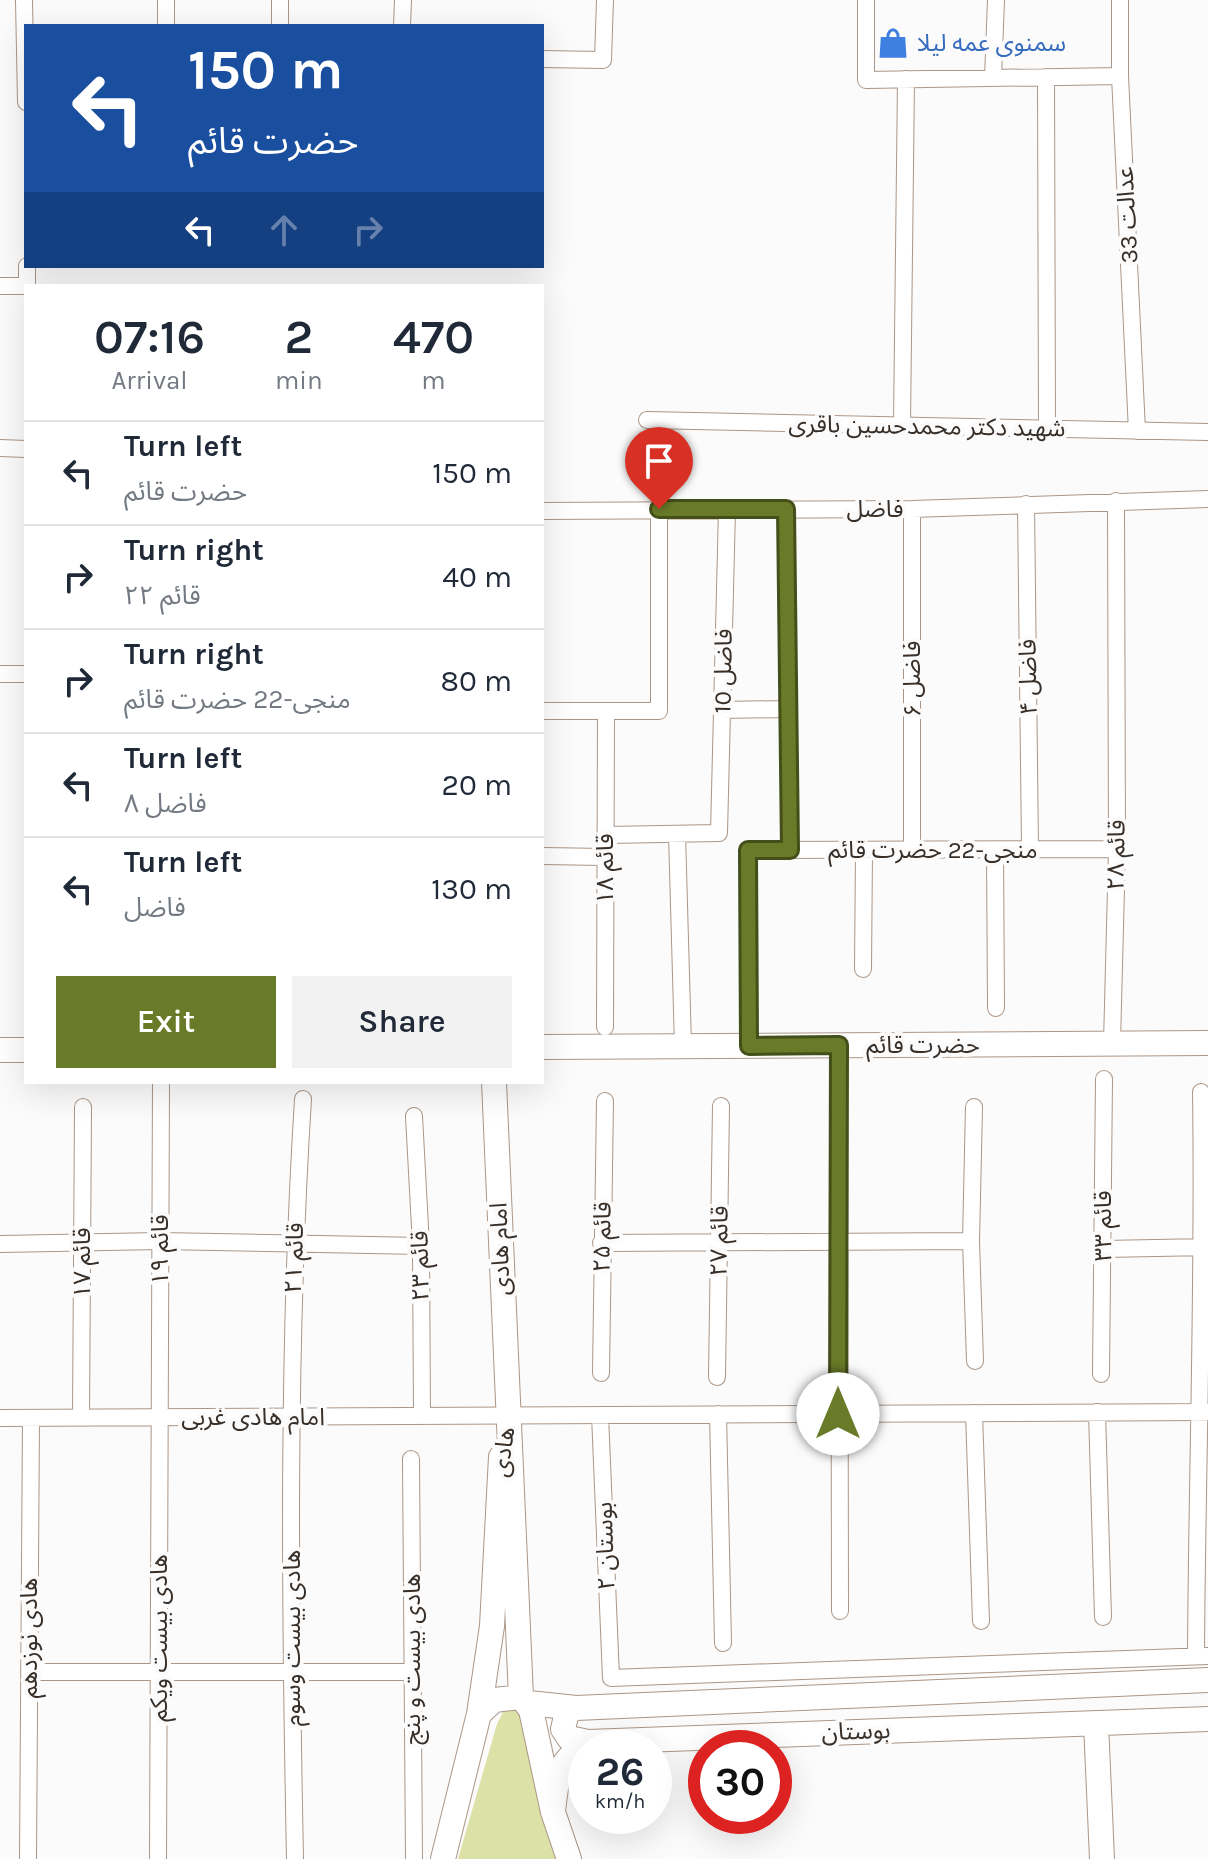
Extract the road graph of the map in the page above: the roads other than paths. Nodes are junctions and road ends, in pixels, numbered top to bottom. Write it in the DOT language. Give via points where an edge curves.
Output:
graph roads {
  1 [pos="24,0"];
  2 [pos="166,0"];
  3 [pos="280,0"];
  4 [pos="403,0"];
  5 [pos="605,0"];
  6 [pos="866,0"];
  7 [pos="996,0"];
  8 [pos="1120,0"];
  9 [pos="24,24"];
  10 [pos="166,24"];
  11 [pos="280,24"];
  12 [pos="402,24"];
  13 [pos="544,59"];
  14 [pos="1120,76"];
  15 [pos="1046,77"];
  16 [pos="993,78"];
  17 [pos="906,79"];
  18 [pos="0,286"];
  19 [pos="24,286"];
  20 [pos="647,420"];
  21 [pos="902,425"];
  22 [pos="1047,429"];
  23 [pos="1137,431"];
  24 [pos="1208,432"];
  25 [pos="0,448"];
  26 [pos="24,449"];
  27 [pos="1208,499"];
  28 [pos="1116,501"];
  29 [pos="1026,504"];
  30 [pos="659,509"];
  31 [pos="727,509"];
  32 [pos="786,509"];
  33 [pos="912,509"];
  34 [pos="544,511"];
  35 [pos="0,674"];
  36 [pos="24,674"];
  37 [pos="788,709"];
  38 [pos="722,710"];
  39 [pos="544,711"];
  40 [pos="606,711"];
  41 [pos="677,834"];
  42 [pos="605,835"];
  43 [pos="1030,849"];
  44 [pos="1117,849"];
  45 [pos="790,850"];
  46 [pos="864,850"];
  47 [pos="912,850"];
  48 [pos="995,850"];
  49 [pos="544,856"];
  50 [pos="605,857"];
  51 [pos="863,969"];
  52 [pos="996,1008"];
  53 [pos="605,1027"];
  54 [pos="1112,1043"];
  55 [pos="1208,1043"];
  56 [pos="839,1045"];
  57 [pos="683,1046"];
  58 [pos="749,1046"];
  59 [pos="544,1047"];
  60 [pos="0,1050"];
  61 [pos="24,1050"];
  62 [pos="1104,1079"];
  63 [pos="161,1084"];
  64 [pos="494,1084"];
  65 [pos="1201,1092"];
  66 [pos="303,1099"];
  67 [pos="605,1101"];
  68 [pos="721,1106"];
  69 [pos="83,1107"];
  70 [pos="974,1107"];
  71 [pos="414,1116"];
  72 [pos="82,1241"];
  73 [pos="160,1241"];
  74 [pos="971,1241"];
  75 [pos="839,1242"];
  76 [pos="294,1243"];
  77 [pos="601,1243"];
  78 [pos="719,1243"];
  79 [pos="0,1244"];
  80 [pos="421,1246"];
  81 [pos="1206,1247"];
  82 [pos="1103,1249"];
  83 [pos="975,1361"];
  84 [pos="601,1373"];
  85 [pos="1101,1374"];
  86 [pos="717,1377"];
  87 [pos="1097,1412"];
  88 [pos="1203,1412"];
  89 [pos="974,1413"];
  90 [pos="718,1414"];
  91 [pos="838,1414"];
  92 [pos="507,1415"];
  93 [pos="600,1415"];
  94 [pos="292,1416"];
  95 [pos="422,1416"];
  96 [pos="159,1417"];
  97 [pos="0,1418"];
  98 [pos="31,1418"];
  99 [pos="81,1418"];
  100 [pos="411,1459"];
  101 [pos="840,1611"];
  102 [pos="1103,1617"];
  103 [pos="981,1621"];
  104 [pos="723,1643"];
  105 [pos="1202,1656"];
  106 [pos="29,1672"];
  107 [pos="158,1672"];
  108 [pos="291,1672"];
  109 [pos="411,1672"];
  110 [pos="1208,1680"];
  111 [pos="525,1700"];
  112 [pos="576,1708"];
  113 [pos="479,1714"];
  114 [pos="1208,1719"];
  115 [pos="1096,1723"];
  116 [pos="568,1736"];
  117 [pos="672,1739"];
  118 [pos="568,1756"];
  119 [pos="553,1812"];
  120 [pos="28,1859"];
  121 [pos="158,1859"];
  122 [pos="295,1859"];
  123 [pos="414,1859"];
  124 [pos="443,1859"];
  125 [pos="569,1859"];
  126 [pos="1102,1859"];
  1 -- 9 [label="street"];
  2 -- 10 [label="street"];
  3 -- 11 [label="street"];
  4 -- 12 [label="street"];
  5 -- 13 [label="street" via="603,60"];
  6 -- 17 [label="street" via="866,80"];
  7 -- 16 [label="street"];
  8 -- 14 [label="street, عدالت 33"];
  14 -- 15 [label="street"];
  14 -- 23 [label="street, عدالت 33"];
  15 -- 16 [label="street"];
  15 -- 22 [label="street"];
  16 -- 17 [label="street"];
  17 -- 21 [label="street"];
  18 -- 19 [label="street"];
  20 -- 21 [label="street, شهید دکتر محمدحسین باقری"];
  21 -- 22 [label="street, شهید دکتر محمدحسین باقری"];
  22 -- 23 [label="street, شهید دکتر محمدحسین باقری"];
  23 -- 24 [label="street, شهید دکتر محمدحسین باقری"];
  25 -- 26 [label="street"];
  27 -- 28 [label="street, فاضل"];
  28 -- 29 [label="street, فاضل"];
  28 -- 44 [label="street, قائم ۲۸"];
  29 -- 33 [label="street, فاضل"];
  29 -- 43 [label="street, فاضل ۴"];
  30 -- 31 [label="street, فاضل"];
  30 -- 34 [label="street, فاضل"];
  30 -- 40 [label="street" via="659,711"];
  31 -- 32 [label="street, فاضل"];
  31 -- 38 [label="street, فاضل 10"];
  32 -- 33 [label="street, فاضل"];
  32 -- 37 [label="street"];
  33 -- 47 [label="street, فاضل ۶"];
  35 -- 36 [label="street"];
  37 -- 38 [label="street"];
  37 -- 45 [label="street"];
  38 -- 41 [label="street, فاضل 10" via="719,833"];
  39 -- 40 [label="street"];
  40 -- 42 [label="street, قائم ۱۸"];
  41 -- 42 [label="street"];
  41 -- 57 [label="street"];
  42 -- 50 [label="street, قائم ۱۸"];
  43 -- 44 [label="street, منجی-22 حضرت قائم"];
  43 -- 48 [label="street, منجی-22 حضرت قائم"];
  44 -- 54 [label="street, قائم ۲۸"];
  45 -- 46 [label="street, منجی-22 حضرت قائم"];
  45 -- 58 [label="street, منجی-22 حضرت قائم" via="748,850"];
  46 -- 47 [label="street, منجی-22 حضرت قائم"];
  46 -- 51 [label="street"];
  47 -- 48 [label="street, منجی-22 حضرت قائم"];
  48 -- 52 [label="street"];
  49 -- 50 [label="street"];
  50 -- 53 [label="street, قائم ۱۸"];
  54 -- 55 [label="street, حضرت قائم"];
  54 -- 56 [label="street, حضرت قائم"];
  56 -- 58 [label="street, حضرت قائم"];
  56 -- 75 [label="street"];
  57 -- 58 [label="street, حضرت قائم"];
  57 -- 59 [label="street, حضرت قائم"];
  60 -- 61 [label="street"];
  62 -- 82 [label="street, قائم ۳۳"];
  63 -- 73 [label="street, قائم ۱۹"];
  64 -- 92 [label="street, امام هادی"];
  65 -- 81 [label="street"];
  66 -- 76 [label="street, قائم ۲۱"];
  67 -- 77 [label="street, قائم ۲۵"];
  68 -- 78 [label="street, قائم ۲۷"];
  69 -- 72 [label="street, قائم ۱۷"];
  70 -- 74 [label="street"];
  71 -- 80 [label="street, قائم ۲۳"];
  72 -- 73 [label="street"];
  72 -- 79 [label="street"];
  72 -- 99 [label="street, قائم ۱۷"];
  73 -- 76 [label="street"];
  73 -- 96 [label="street, قائم ۱۹"];
  74 -- 75 [label="street"];
  74 -- 83 [label="street"];
  75 -- 78 [label="street"];
  75 -- 91 [label="street"];
  76 -- 80 [label="street"];
  76 -- 94 [label="street, قائم ۲۱"];
  77 -- 78 [label="street"];
  77 -- 84 [label="street, قائم ۲۵"];
  78 -- 86 [label="street, قائم ۲۷"];
  80 -- 95 [label="street, قائم ۲۳"];
  81 -- 82 [label="street"];
  81 -- 88 [label="street"];
  82 -- 85 [label="street, قائم ۳۳"];
  87 -- 88 [label="street"];
  87 -- 89 [label="street"];
  87 -- 102 [label="street"];
  88 -- 105 [label="street"];
  89 -- 91 [label="street"];
  89 -- 103 [label="street"];
  90 -- 91 [label="street"];
  90 -- 93 [label="street"];
  90 -- 104 [label="street"];
  91 -- 101 [label="street"];
  92 -- 93 [label="street"];
  92 -- 95 [label="street, امام هادی غربی"];
  92 -- 111 [label="street, هادی"];
  92 -- 113 [label="street, هادی" via="492,1626"];
  93 -- 105 [label="street, بوستان ۲" via="611,1678"];
  94 -- 95 [label="street, امام هادی غربی"];
  94 -- 96 [label="street, امام هادی غربی"];
  94 -- 108 [label="street, هادی بیست وسوم"];
  96 -- 99 [label="street, امام هادی غربی"];
  96 -- 107 [label="street, هادی بیست ویکم"];
  97 -- 98 [label="street, امام هادی غربی"];
  98 -- 99 [label="street, امام هادی غربی"];
  98 -- 106 [label="street, هادی نوزدهم"];
  100 -- 109 [label="street, هادی بیست و پنج"];
  106 -- 107 [label="street"];
  106 -- 120 [label="street, هادی نوزدهم"];
  107 -- 108 [label="street"];
  107 -- 121 [label="street, هادی بیست ویکم"];
  108 -- 109 [label="street"];
  108 -- 122 [label="street, هادی بیست وسوم"];
  109 -- 123 [label="street, هادی بیست و پنج"];
  110 -- 112 [label="street, بوستان"];
  111 -- 112 [label="street, بوستان"];
  111 -- 113 [label="street" via="494,1700"];
  111 -- 119 [label="street, هادی"];
  112 -- 116 [label="street" via="567,1712 563,1729"];
  113 -- 124 [label="street, هادی"];
  114 -- 115 [label="street, بوستان"];
  115 -- 117 [label="street, بوستان"];
  115 -- 126 [label="street"];
  118 -- 119 [label="street" via="557,1778"];
  119 -- 125 [label="street, هادی"];
}
